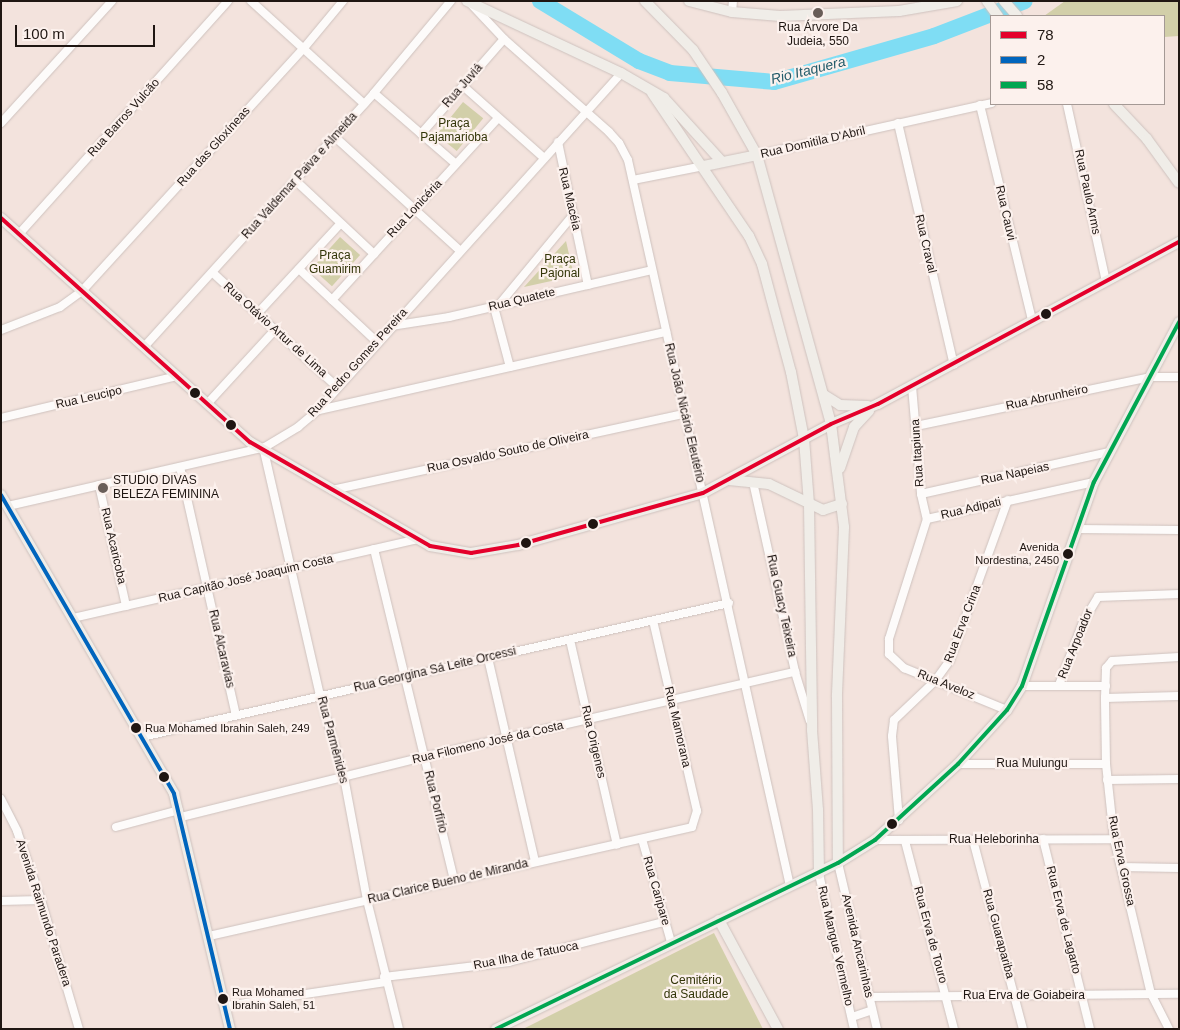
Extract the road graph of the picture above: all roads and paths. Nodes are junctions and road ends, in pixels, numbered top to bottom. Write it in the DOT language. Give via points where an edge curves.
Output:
graph roads {
  1 [pos="112,1"];
  2 [pos="228,1"];
  3 [pos="251,1"];
  4 [pos="343,1"];
  5 [pos="451,1"];
  6 [pos="646,1"];
  7 [pos="689,1"];
  8 [pos="1004,1"];
  9 [pos="468,2"];
  10 [pos="951,2"];
  11 [pos="988,2"];
  12 [pos="733,6"];
  13 [pos="997,15"];
  14 [pos="1015,15"];
  15 [pos="504,39"];
  16 [pos="304,48"];
  17 [pos="621,73"];
  18 [pos="463,86"];
  19 [pos="374,93"];
  20 [pos="652,93"];
  21 [pos="990,102"];
  22 [pos="364,104"];
  23 [pos="980,105"];
  24 [pos="1067,105"];
  25 [pos="1115,105"];
  26 [pos="586,111"];
  27 [pos="498,118"];
  28 [pos="1,123"];
  29 [pos="898,123"];
  30 [pos="421,134"];
  31 [pos="335,137"];
  32 [pos="558,142"];
  33 [pos="757,155"];
  34 [pos="544,158"];
  35 [pos="722,162"];
  36 [pos="456,164"];
  37 [pos="704,166"];
  38 [pos="634,180"];
  39 [pos="296,181"];
  40 [pos="1179,183"];
  41 [pos="415,210"];
  42 [pos="573,215"];
  43 [pos="1,218"];
  44 [pos="340,224"];
  45 [pos="19,234"];
  46 [pos="1179,242"];
  47 [pos="459,250"];
  48 [pos="374,254"];
  49 [pos="299,269"];
  50 [pos="652,270"];
  51 [pos="213,273"];
  52 [pos="1106,281"];
  53 [pos="588,285"];
  54 [pos="82,291"];
  55 [pos="332,300"];
  56 [pos="496,306"];
  57 [pos="257,314"];
  58 [pos="1032,320"];
  59 [pos="1179,322"];
  60 [pos="391,326"];
  61 [pos="1,330"];
  62 [pos="275,330"];
  63 [pos="666,332"];
  64 [pos="377,342"];
  65 [pos="144,347"];
  66 [pos="954,364"];
  67 [pos="510,367"];
  68 [pos="177,376"];
  69 [pos="1150,377"];
  70 [pos="1179,377"];
  71 [pos="912,386"];
  72 [pos="337,387"];
  73 [pos="824,395"];
  74 [pos="208,404"];
  75 [pos="878,404"];
  76 [pos="318,410"];
  77 [pos="685,414"];
  78 [pos="1,418"];
  79 [pos="831,424"];
  80 [pos="916,426"];
  81 [pos="804,438"];
  82 [pos="262,450"];
  83 [pos="1109,452"];
  84 [pos="180,467"];
  85 [pos="839,472"];
  86 [pos="728,480"];
  87 [pos="754,482"];
  88 [pos="1094,482"];
  89 [pos="99,486"];
  90 [pos="332,490"];
  91 [pos="703,492"];
  92 [pos="921,494"];
  93 [pos="1,495"];
  94 [pos="1008,500"];
  95 [pos="809,504"];
  96 [pos="842,504"];
  97 [pos="8,506"];
  98 [pos="928,519"];
  99 [pos="1078,529"];
  100 [pos="1179,530"];
  101 [pos="418,539"];
  102 [pos="374,549"];
  103 [pos="291,569"];
  104 [pos="207,588"];
  105 [pos="1179,594"];
  106 [pos="729,603"];
  107 [pos="126,606"];
  108 [pos="73,618"];
  109 [pos="653,622"];
  110 [pos="570,640"];
  111 [pos="889,654"];
  112 [pos="488,658"];
  113 [pos="1179,658"];
  114 [pos="795,672"];
  115 [pos="405,677"];
  116 [pos="935,681"];
  117 [pos="747,685"];
  118 [pos="1059,685"];
  119 [pos="1022,686"];
  120 [pos="1106,686"];
  121 [pos="320,696"];
  122 [pos="1179,696"];
  123 [pos="1105,698"];
  124 [pos="672,702"];
  125 [pos="1007,710"];
  126 [pos="236,714"];
  127 [pos="588,720"];
  128 [pos="812,730"];
  129 [pos="142,737"];
  130 [pos="506,739"];
  131 [pos="424,757"];
  132 [pos="958,764"];
  133 [pos="1106,764"];
  134 [pos="344,777"];
  135 [pos="1179,778"];
  136 [pos="1107,780"];
  137 [pos="1,799"];
  138 [pos="180,814"];
  139 [pos="899,820"];
  140 [pos="116,827"];
  141 [pos="688,828"];
  142 [pos="642,839"];
  143 [pos="1114,839"];
  144 [pos="875,840"];
  145 [pos="973,840"];
  146 [pos="1043,840"];
  147 [pos="905,841"];
  148 [pos="617,845"];
  149 [pos="535,862"];
  150 [pos="838,863"];
  151 [pos="1121,867"];
  152 [pos="1179,868"];
  153 [pos="819,874"];
  154 [pos="454,880"];
  155 [pos="790,886"];
  156 [pos="41,900"];
  157 [pos="367,900"];
  158 [pos="1,901"];
  159 [pos="719,920"];
  160 [pos="664,922"];
  161 [pos="209,936"];
  162 [pos="671,942"];
  163 [pos="385,980"];
  164 [pos="1151,994"];
  165 [pos="1179,994"];
  166 [pos="946,996"];
  167 [pos="1082,996"];
  168 [pos="869,997"];
  169 [pos="1015,997"];
  170 [pos="225,1006"];
  171 [pos="872,1010"];
  172 [pos="852,1017"];
  173 [pos="79,1029"];
  174 [pos="230,1029"];
  175 [pos="399,1029"];
  176 [pos="496,1029"];
  177 [pos="778,1029"];
  178 [pos="854,1029"];
  179 [pos="877,1029"];
  180 [pos="954,1029"];
  181 [pos="1023,1029"];
  182 [pos="1090,1029"];
  183 [pos="1170,1029"];
  1 -- 28 [label="street"];
  2 -- 45 [label="street, Rua Barros Vulcão"];
  3 -- 16 [label="street"];
  4 -- 16 [label="street, Rua das Gloxíneas"];
  5 -- 19 [label="street, Rua Valdemar Paiva e Almeida"];
  6 -- 33 [label="street" via="693,50"];
  7 -- 12 [label="street"];
  8 -- 14 [label="street"];
  9 -- 15 [label="street, Rua João Nicário Eleutério"];
  9 -- 17 [label="street"];
  10 -- 12 [label="street" via="848,15 780,16"];
  11 -- 13 [label="street"];
  15 -- 18 [label="street, Rua Juviá"];
  15 -- 26 [label="street, Rua João Nicário Eleutério"];
  16 -- 22 [label="street"];
  16 -- 54 [label="street, Rua das Gloxíneas"];
  17 -- 20 [label="street"];
  17 -- 26 [label="street, Rua Pedro Gomes Pereira"];
  18 -- 27 [label="street"];
  18 -- 30 [label="street, Rua Juviá"];
  19 -- 22 [label="street, Rua Valdemar Paiva e Almeida"];
  19 -- 30 [label="street"];
  20 -- 35 [label="street" via="675,108"];
  20 -- 37 [label="street"];
  21 -- 23 [label="street, Rua Domitila D'Abril"];
  22 -- 31 [label="street, Rua Valdemar Paiva e Almeida"];
  23 -- 29 [label="street, Rua Domitila D'Abril"];
  23 -- 58 [label="street, Rua Cauvi"];
  24 -- 52 [label="street, Rua Paulo Arms"];
  25 -- 40 [label="street"];
  26 -- 32 [label="street, Rua Pedro Gomes Pereira"];
  26 -- 38 [label="street, Rua João Nicário Eleutério" via="619,143"];
  27 -- 34 [label="street"];
  27 -- 36 [label="street, Rua Lonicéria"];
  29 -- 33 [label="street, Rua Domitila D'Abril"];
  29 -- 66 [label="street, Rua Craval"];
  30 -- 36 [label="street"];
  31 -- 39 [label="street, Rua Valdemar Paiva e Almeida"];
  31 -- 41 [label="street"];
  32 -- 34 [label="street, Rua Pedro Gomes Pereira"];
  32 -- 42 [label="street, Rua Macéia"];
  33 -- 35 [label="street, Rua Domitila D'Abril"];
  33 -- 73 [label="street"];
  34 -- 47 [label="street, Rua Pedro Gomes Pereira"];
  35 -- 37 [label="street, Rua Domitila D'Abril"];
  36 -- 41 [label="street, Rua Lonicéria"];
  37 -- 38 [label="street, Rua Domitila D'Abril"];
  37 -- 81 [label="street" via="762,264 791,372"];
  38 -- 50 [label="street, Rua João Nicário Eleutério"];
  39 -- 44 [label="street"];
  39 -- 51 [label="street, Rua Valdemar Paiva e Almeida"];
  41 -- 47 [label="street"];
  41 -- 48 [label="street, Rua Lonicéria"];
  42 -- 53 [label="street, Rua Macéia"];
  42 -- 56 [label="street"];
  43 -- 45 [label="street"];
  44 -- 48 [label="street"];
  44 -- 49 [label="street"];
  45 -- 54 [label="street"];
  46 -- 52 [label="street"];
  47 -- 60 [label="street, Rua Pedro Gomes Pereira"];
  48 -- 55 [label="street, Rua Lonicéria"];
  49 -- 55 [label="street"];
  49 -- 57 [label="street"];
  50 -- 53 [label="street, Rua Quatete"];
  50 -- 63 [label="street, Rua João Nicário Eleutério"];
  51 -- 57 [label="street, Rua Otávio Artur de Lima"];
  51 -- 65 [label="street, Rua Valdemar Paiva e Almeida"];
  52 -- 58 [label="street"];
  53 -- 56 [label="street, Rua Quatete"];
  54 -- 61 [label="street, Rua das Gloxíneas" via="60,307"];
  54 -- 65 [label="street"];
  55 -- 64 [label="street"];
  56 -- 60 [label="street, Rua Quatete"];
  56 -- 67 [label="street"];
  57 -- 62 [label="street, Rua Otávio Artur de Lima"];
  58 -- 66 [label="street"];
  59 -- 69 [label="street"];
  60 -- 64 [label="street, Rua Pedro Gomes Pereira"];
  62 -- 72 [label="street, Rua Otávio Artur de Lima"];
  62 -- 74 [label="street"];
  63 -- 67 [label="street"];
  63 -- 77 [label="street, Rua João Nicário Eleutério"];
  64 -- 72 [label="street, Rua Pedro Gomes Pereira"];
  65 -- 68 [label="street"];
  66 -- 71 [label="street"];
  67 -- 76 [label="street"];
  68 -- 74 [label="street"];
  68 -- 78 [label="street, Rua Leucipo"];
  69 -- 70 [label="street, Rua Abrunheiro"];
  69 -- 80 [label="street, Rua Abrunheiro"];
  69 -- 83 [label="street"];
  71 -- 75 [label="street"];
  71 -- 80 [label="street, Rua Itapiuna"];
  72 -- 76 [label="street, Rua Pedro Gomes Pereira"];
  73 -- 75 [label="street" via="850,407"];
  73 -- 79 [label="street"];
  74 -- 82 [label="street"];
  75 -- 79 [label="street"];
  75 -- 85 [label="street" via="854,427"];
  76 -- 82 [label="street, Rua Pedro Gomes Pereira"];
  77 -- 90 [label="street, Rua Osvaldo Souto de Oliveira"];
  77 -- 91 [label="street, Rua João Nicário Eleutério"];
  79 -- 81 [label="street"];
  79 -- 85 [label="street"];
  80 -- 92 [label="street, Rua Itapiuna"];
  81 -- 86 [label="street"];
  81 -- 95 [label="street"];
  82 -- 84 [label="street, Rua Pedro Gomes Pereira"];
  82 -- 90 [label="street"];
  82 -- 103 [label="street, Rua Parmênides"];
  83 -- 88 [label="street"];
  83 -- 92 [label="street, Rua Napeias"];
  84 -- 89 [label="street, Rua Pedro Gomes Pereira"];
  84 -- 104 [label="street, Rua Alcaravias"];
  85 -- 96 [label="street"];
  86 -- 87 [label="street"];
  86 -- 91 [label="street"];
  87 -- 95 [label="street" via="779,487"];
  87 -- 114 [label="street, Rua Guacy Teixeira"];
  88 -- 94 [label="street, Rua Adipati"];
  88 -- 99 [label="street"];
  89 -- 97 [label="street, Rua Pedro Gomes Pereira"];
  89 -- 107 [label="street, Rua Acaricoba"];
  90 -- 101 [label="street"];
  91 -- 101 [label="street" via="485,553 458,553"];
  91 -- 106 [label="street, Rua João Nicário Eleutério"];
  92 -- 98 [label="street, Rua Itapiuna"];
  93 -- 97 [label="street"];
  94 -- 98 [label="street, Rua Adipati"];
  94 -- 116 [label="street, Rua Erva Crina" via="950,660"];
  95 -- 96 [label="street" via="826,511"];
  95 -- 128 [label="street"];
  96 -- 150 [label="street" via="837,707"];
  97 -- 108 [label="street"];
  98 -- 111 [label="street, Rua Adipati" via="889,639"];
  99 -- 100 [label="street"];
  99 -- 119 [label="street"];
  101 -- 102 [label="street, Rua Capitão José Joaquim Costa"];
  102 -- 103 [label="street, Rua Capitão José Joaquim Costa"];
  102 -- 115 [label="street, Rua Porfírio"];
  103 -- 104 [label="street, Rua Capitão José Joaquim Costa"];
  103 -- 121 [label="street, Rua Parmênides"];
  104 -- 107 [label="street, Rua Capitão José Joaquim Costa"];
  104 -- 126 [label="street, Rua Alcaravias"];
  105 -- 118 [label="street, Rua Arpoador" via="1098,597 1083,622"];
  106 -- 109 [label="street, Rua Georgina Sá Leite Orcessi"];
  106 -- 117 [label="street, Rua João Nicário Eleutério"];
  107 -- 108 [label="street, Rua Capitão José Joaquim Costa"];
  108 -- 129 [label="street"];
  109 -- 110 [label="street, Rua Georgina Sá Leite Orcessi"];
  109 -- 124 [label="street, Rua Mamorana"];
  110 -- 112 [label="street, Rua Georgina Sá Leite Orcessi"];
  110 -- 127 [label="street, Rua Origenes"];
  111 -- 116 [label="street, Rua Aveloz" via="898,665"];
  112 -- 115 [label="street, Rua Georgina Sá Leite Orcessi"];
  112 -- 130 [label="street"];
  113 -- 120 [label="street, Rua Erva Grossa" via="1115,660 1106,668"];
  114 -- 117 [label="street, Rua Filomeno José da Costa"];
  114 -- 128 [label="street, Rua Guacy Teixeira"];
  115 -- 121 [label="street, Rua Georgina Sá Leite Orcessi"];
  115 -- 131 [label="street, Rua Porfírio"];
  116 -- 125 [label="street, Rua Aveloz"];
  116 -- 139 [label="street, Rua Erva Crina" via="900,714 892,726"];
  117 -- 124 [label="street, Rua Filomeno José da Costa"];
  117 -- 155 [label="street, Rua João Nicário Eleutério"];
  118 -- 119 [label="street"];
  118 -- 120 [label="street"];
  119 -- 125 [label="street"];
  120 -- 123 [label="street, Rua Erva Grossa"];
  121 -- 126 [label="street, Rua Georgina Sá Leite Orcessi"];
  121 -- 134 [label="street, Rua Parmênides"];
  122 -- 123 [label="street"];
  123 -- 133 [label="street, Rua Erva Grossa"];
  124 -- 127 [label="street, Rua Filomeno José da Costa"];
  124 -- 141 [label="street, Rua Mamorana" via="697,811 695,824"];
  125 -- 132 [label="street"];
  126 -- 129 [label="street, Rua Georgina Sá Leite Orcessi"];
  127 -- 130 [label="street, Rua Filomeno José da Costa"];
  127 -- 148 [label="street, Rua Origenes"];
  128 -- 153 [label="street"];
  129 -- 138 [label="street" via="168,781"];
  130 -- 131 [label="street, Rua Filomeno José da Costa"];
  130 -- 149 [label="street"];
  131 -- 134 [label="street, Rua Filomeno José da Costa"];
  131 -- 154 [label="street, Rua Porfírio"];
  132 -- 133 [label="street, Rua Mulungu"];
  132 -- 139 [label="street"];
  133 -- 136 [label="street, Rua Erva Grossa"];
  134 -- 138 [label="street, Rua Filomeno José da Costa"];
  134 -- 157 [label="street, Rua Parmênides"];
  135 -- 136 [label="street"];
  136 -- 143 [label="street, Rua Erva Grossa"];
  137 -- 156 [label="street, Avenida Raimundo Paradera" via="17,830"];
  138 -- 140 [label="street, Rua Filomeno José da Costa"];
  138 -- 161 [label="street"];
  139 -- 144 [label="street"];
  141 -- 142 [label="street, Rua Clarice Bueno de Miranda"];
  142 -- 148 [label="street, Rua Clarice Bueno de Miranda"];
  142 -- 160 [label="street, Rua Caripare"];
  143 -- 146 [label="street, Rua Heleborinha"];
  143 -- 151 [label="street, Rua Erva Grossa"];
  144 -- 147 [label="street, Rua Heleborinha"];
  144 -- 150 [label="street"];
  145 -- 146 [label="street, Rua Heleborinha"];
  145 -- 147 [label="street, Rua Heleborinha"];
  145 -- 169 [label="street, Rua Guarapariba"];
  146 -- 167 [label="street, Rua Erva de Lagarto"];
  147 -- 166 [label="street, Rua Erva de Touro"];
  148 -- 149 [label="street, Rua Clarice Bueno de Miranda"];
  149 -- 154 [label="street, Rua Clarice Bueno de Miranda"];
  150 -- 153 [label="street"];
  150 -- 168 [label="street, Avenida Ancarinhas"];
  151 -- 152 [label="street"];
  151 -- 164 [label="street, Rua Erva Grossa"];
  153 -- 155 [label="street"];
  153 -- 172 [label="street, Rua Mangue Vermelho"];
  154 -- 157 [label="street, Rua Clarice Bueno de Miranda"];
  155 -- 159 [label="street"];
  156 -- 158 [label="street"];
  156 -- 173 [label="street, Avenida Raimundo Paradera"];
  157 -- 161 [label="street, Rua Clarice Bueno de Miranda"];
  157 -- 163 [label="street, Rua Parmênides"];
  159 -- 162 [label="street"];
  159 -- 177 [label="street"];
  160 -- 162 [label="street, Rua Caripare"];
  160 -- 163 [label="street, Rua Ilha de Tatuoca" via="509,962"];
  161 -- 170 [label="street"];
  162 -- 176 [label="street"];
  163 -- 170 [label="street, Rua Ilha de Tatuoca"];
  163 -- 175 [label="street, Rua Parmênides"];
  164 -- 165 [label="street, Rua Erva de Goiabeira"];
  164 -- 167 [label="street, Rua Erva de Goiabeira"];
  164 -- 183 [label="street, Rua Erva Grossa"];
  166 -- 168 [label="street, Rua Erva de Goiabeira"];
  166 -- 169 [label="street, Rua Erva de Goiabeira"];
  166 -- 180 [label="street, Rua Erva de Touro"];
  167 -- 169 [label="street, Rua Erva de Goiabeira"];
  167 -- 182 [label="street, Rua Erva de Lagarto"];
  168 -- 171 [label="street, Avenida Ancarinhas"];
  169 -- 181 [label="street, Rua Guarapariba"];
  170 -- 174 [label="street"];
  171 -- 172 [label="street, Rua Mangue Vermelho"];
  171 -- 179 [label="street, Avenida Ancarinhas"];
  172 -- 178 [label="street, Rua Mangue Vermelho"];
}
